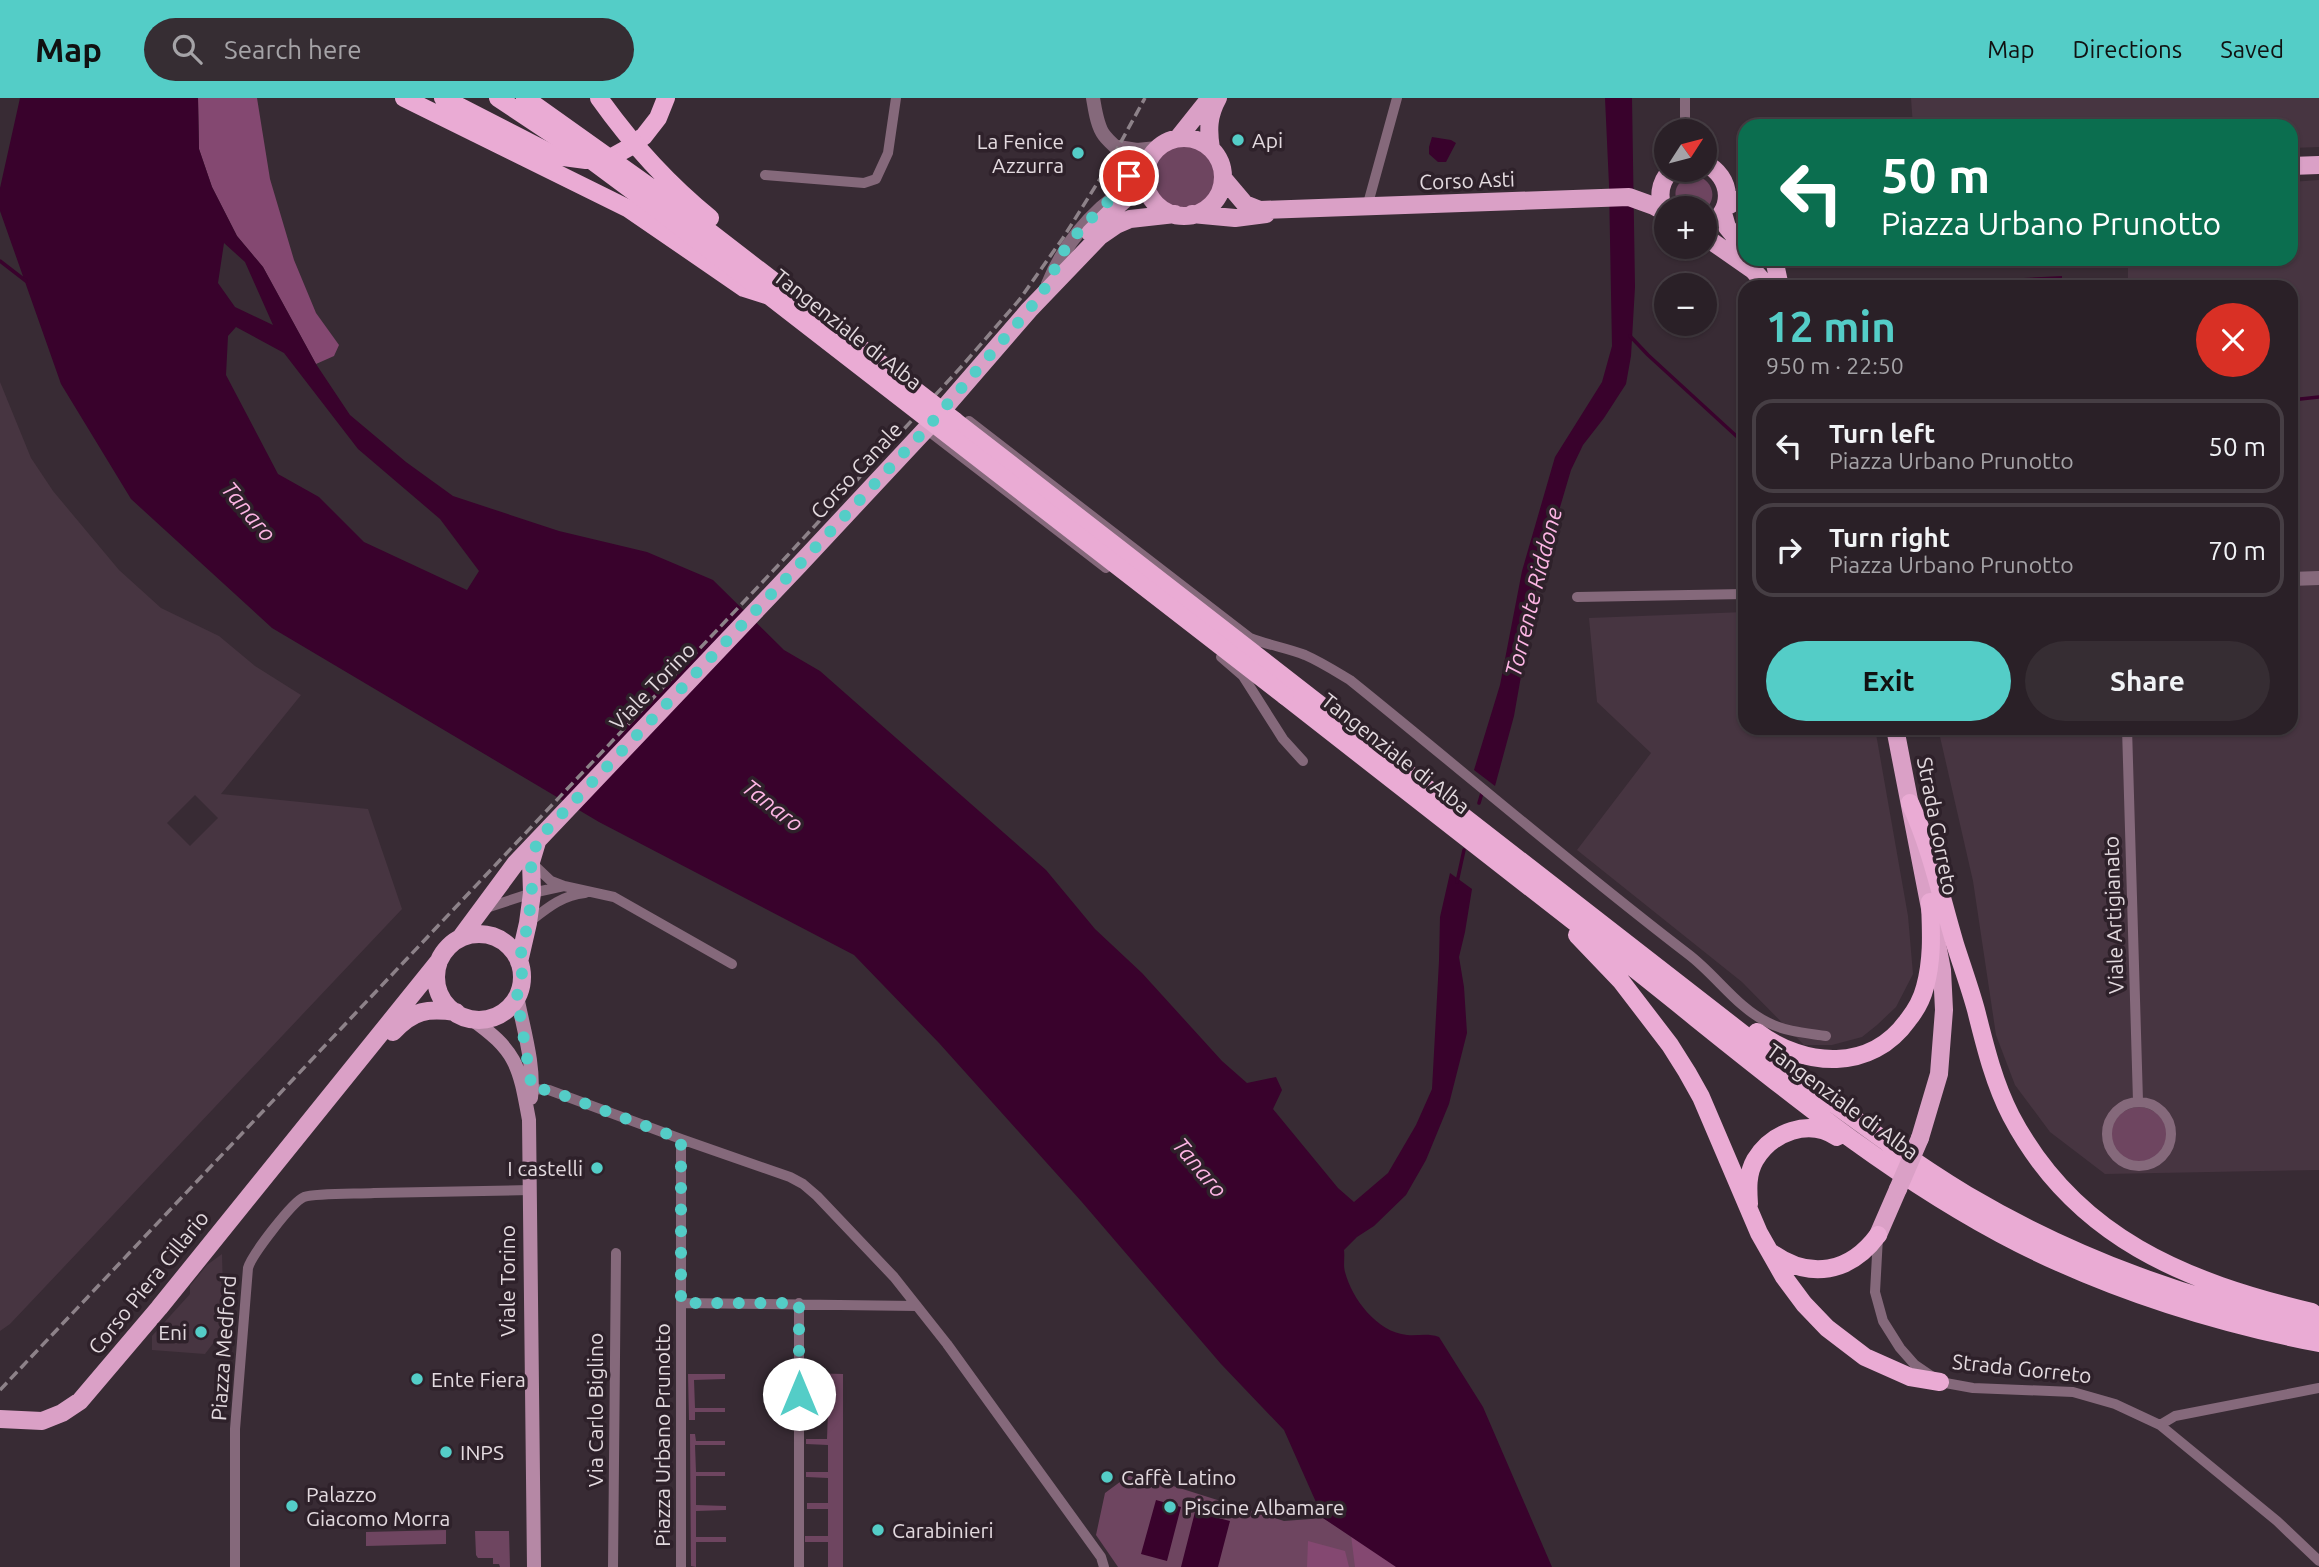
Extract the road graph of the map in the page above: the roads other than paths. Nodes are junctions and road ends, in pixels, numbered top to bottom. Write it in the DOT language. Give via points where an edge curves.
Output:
graph roads {
  1 [pos="404,98"];
  2 [pos="443,98"];
  3 [pos="498,98"];
  4 [pos="526,98"];
  5 [pos="599,98"];
  6 [pos="666,98"];
  7 [pos="896,98"];
  8 [pos="1093,98"];
  9 [pos="1210,98"];
  10 [pos="1218,98"];
  11 [pos="1397,98"];
  12 [pos="1685,98"];
  13 [pos="1685,119"];
  14 [pos="1178,138"];
  15 [pos="1118,147"];
  16 [pos="1157,148"];
  17 [pos="1212,149"];
  18 [pos="2319,165"];
  19 [pos="2298,166"];
  20 [pos="1717,171"];
  21 [pos="765,175"];
  22 [pos="1223,178"];
  23 [pos="1145,181"];
  24 [pos="1655,182"];
  25 [pos="1725,182"];
  26 [pos="1738,186"];
  27 [pos="1633,197"];
  28 [pos="1738,201"];
  29 [pos="1367,207"];
  30 [pos="1654,208"];
  31 [pos="1307,209"];
  32 [pos="1724,210"];
  33 [pos="1184,214"];
  34 [pos="1717,219"];
  35 [pos="1738,240"];
  36 [pos="1717,245"];
  37 [pos="1738,260"];
  38 [pos="1747,266"];
  39 [pos="1760,266"];
  40 [pos="1762,280"];
  41 [pos="1774,280"];
  42 [pos="1048,284"];
  43 [pos="775,291"];
  44 [pos="1029,310"];
  45 [pos="947,404"];
  46 [pos="926,429"];
  47 [pos="799,565"];
  48 [pos="2319,578"];
  49 [pos="2298,579"];
  50 [pos="1738,594"];
  51 [pos="1577,597"];
  52 [pos="1290,690"];
  53 [pos="1896,735"];
  54 [pos="2127,735"];
  55 [pos="1303,761"];
  56 [pos="1910,803"];
  57 [pos="538,839"];
  58 [pos="531,862"];
  59 [pos="1514,873"];
  60 [pos="564,886"];
  61 [pos="598,892"];
  62 [pos="532,894"];
  63 [pos="1930,902"];
  64 [pos="482,909"];
  65 [pos="528,923"];
  66 [pos="461,937"];
  67 [pos="1623,939"];
  68 [pos="439,961"];
  69 [pos="519,962"];
  70 [pos="732,964"];
  71 [pos="517,996"];
  72 [pos="463,1015"];
  73 [pos="1826,1036"];
  74 [pos="532,1089"];
  75 [pos="2138,1101"];
  76 [pos="529,1120"];
  77 [pos="305,1126"];
  78 [pos="681,1139"];
  79 [pos="1885,1163"];
  80 [pos="530,1190"];
  81 [pos="1750,1214"];
  82 [pos="1878,1235"];
  83 [pos="1771,1252"];
  84 [pos="616,1253"];
  85 [pos="681,1303"];
  86 [pos="799,1303"];
  87 [pos="917,1306"];
  88 [pos="2319,1314"];
  89 [pos="2319,1325"];
  90 [pos="2319,1343"];
  91 [pos="1940,1382"];
  92 [pos="2319,1388"];
  93 [pos="0,1419"];
  94 [pos="2160,1424"];
  95 [pos="2319,1561"];
  96 [pos="235,1567"];
  97 [pos="534,1567"];
  98 [pos="613,1567"];
  99 [pos="681,1567"];
  100 [pos="799,1567"];
  101 [pos="1104,1567"];
  1 -- 43 [label="highway" via="629,209 744,288"];
  2 -- 6 [label="highway" via="556,156 586,160 610,158 644,136"];
  3 -- 43 [label="highway, Tangenziale di Alba, bridge"];
  4 -- 43 [label="highway, Tangenziale di Alba, bridge" via="667,199"];
  5 -- 43 [label="highway, bridge" via="650,162 764,262"];
  7 -- 21 [label="street" via="888,153 876,179 864,183"];
  8 -- 15 [label="street" via="1100,129"];
  9 -- 14 [label="main road"];
  10 -- 17 [label="main road" via="1208,128"];
  11 -- 29 [label="street"];
  12 -- 13 [label="street"];
  14 -- 16 [label="main road"];
  14 -- 17 [label="main road" via="1196,140"];
  15 -- 16 [label="street"];
  15 -- 42 [label="street" via="1128,169 1127,184 1073,238"];
  16 -- 23 [label="main road" via="1147,163"];
  17 -- 22 [label="main road"];
  18 -- 19 [label="main road"];
  20 -- 25 [label="main road"];
  22 -- 31 [label="main road, Corso Asti" via="1245,204 1260,210"];
  22 -- 33 [label="main road" via="1213,202 1201,211"];
  23 -- 33 [label="main road" via="1158,206"];
  23 -- 42 [label="main road, Corso Canale" via="1093,230"];
  24 -- 27 [label="main road"];
  25 -- 26 [label="main road"];
  25 -- 32 [label="main road"];
  27 -- 29 [label="main road, Corso Asti"];
  27 -- 30 [label="main road"];
  28 -- 32 [label="main road"];
  29 -- 31 [label="main road, Corso Asti"];
  31 -- 33 [label="main road, Corso Asti" via="1236,218"];
  32 -- 34 [label="main road"];
  32 -- 35 [label="main road" via="1727,227"];
  33 -- 44 [label="main road, Corso Canale" via="1130,219 1116,225"];
  36 -- 37 [label="main road"];
  38 -- 40 [label="main road"];
  39 -- 41 [label="main road"];
  42 -- 44 [label="main road, Corso Canale"];
  43 -- 52 [label="highway, Tangenziale di Alba, bridge"];
  44 -- 45 [label="main road, Corso Canale"];
  45 -- 46 [label="main road, Corso Canale"];
  45 -- 73 [label="street" via="1250,638 1303,655 1339,673 1697,961 1751,1012 1789,1031"];
  46 -- 47 [label="main road, Corso Canale"];
  46 -- 55 [label="street" via="1243,676 1283,739"];
  47 -- 57 [label="main road, Viale Torino"];
  48 -- 49 [label="street"];
  50 -- 51 [label="street"];
  52 -- 59 [label="highway, Tangenziale di Alba"];
  52 -- 67 [label="highway, Tangenziale di Alba"];
  53 -- 56 [label="main road, Strada Gorreto"];
  54 -- 75 [label="street, Viale Artigianato"];
  56 -- 63 [label="main road, Strada Gorreto"];
  56 -- 88 [label="highway" via="1925,834 1990,1063 2011,1115 2040,1162 2073,1202 2116,1236 2178,1270 2254,1298"];
  57 -- 58 [label="main road, Viale Torino"];
  57 -- 64 [label="main road, Viale Torino"];
  58 -- 60 [label="street" via="544,876"];
  58 -- 62 [label="main road, Viale Torino"];
  59 -- 79 [label="highway, Tangenziale di Alba"];
  59 -- 81 [label="highway" via="1621,981 1670,1045 1701,1097"];
  60 -- 61 [label="street"];
  60 -- 62 [label="street"];
  61 -- 65 [label="street" via="568,896"];
  61 -- 70 [label="street"];
  62 -- 64 [label="street"];
  62 -- 65 [label="main road, Viale Torino"];
  63 -- 67 [label="highway" via="1932,944 1925,989 1916,1009 1885,1044 1847,1058 1822,1059 1770,1042 1712,997"];
  63 -- 82 [label="main road, Strada Gorreto, bridge" via="1942,970 1940,1074 1920,1138"];
  64 -- 66 [label="main road, Viale Torino"];
  65 -- 69 [label="main road, Viale Torino"];
  66 -- 68 [label="main road"];
  66 -- 69 [label="main road" via="495,937 507,944"];
  67 -- 89 [label="highway, Tangenziale di Alba" via="1814,1089 1968,1195 2026,1227 2124,1270 2225,1304"];
  68 -- 72 [label="main road" via="436,975 444,1001"];
  68 -- 77 [label="main road, Corso Piera Cillario"];
  69 -- 71 [label="main road" via="522,974"];
  71 -- 72 [label="main road" via="500,1014 486,1019"];
  71 -- 74 [label="main road, Viale Torino"];
  72 -- 76 [label="main road, Viale Torino" via="506,1048 522,1084"];
  72 -- 77 [label="main road, Corso Piera Cillario" via="429,1010 410,1016"];
  74 -- 76 [label="main road, Viale Torino"];
  74 -- 78 [label="street" via="549,1090"];
  75 -- 75 [label="street" via="2118,1109 2107,1127 2110,1147 2124,1163 2134,1166 2163,1155 2171,1135 2165,1115"];
  76 -- 80 [label="main road, Viale Torino"];
  77 -- 93 [label="main road, Corso Piera Cillario" via="80,1401 42,1421"];
  78 -- 85 [label="street, Piazza Urbano Prunotto"];
  78 -- 87 [label="street" via="803,1184 870,1250"];
  79 -- 81 [label="highway" via="1827,1130 1796,1129 1767,1147 1756,1160 1748,1186"];
  79 -- 90 [label="highway, Tangenziale di Alba" via="2018,1243 2061,1263 2217,1320"];
  80 -- 96 [label="street, Piazza Medford" via="304,1197 250,1261 235,1429"];
  80 -- 97 [label="main road, Viale Torino"];
  81 -- 83 [label="highway"];
  82 -- 83 [label="highway" via="1850,1261 1822,1270 1795,1266"];
  82 -- 91 [label="street, Strada Gorreto" via="1875,1292 1883,1321 1907,1357"];
  83 -- 91 [label="highway" via="1804,1304 1865,1357 1910,1377"];
  84 -- 98 [label="street, Via Carlo Biglino"];
  85 -- 86 [label="street, Piazza Urbano Prunotto"];
  85 -- 99 [label="street, Piazza Urbano Prunotto"];
  86 -- 87 [label="street, Piazza Urbano Prunotto"];
  86 -- 100 [label="street"];
  87 -- 101 [label="street" via="1047,1481"];
  91 -- 94 [label="street, Strada Gorreto" via="1973,1388 2073,1392"];
  92 -- 94 [label="street" via="2175,1416"];
  94 -- 95 [label="street, Strada Gorreto"];
}
